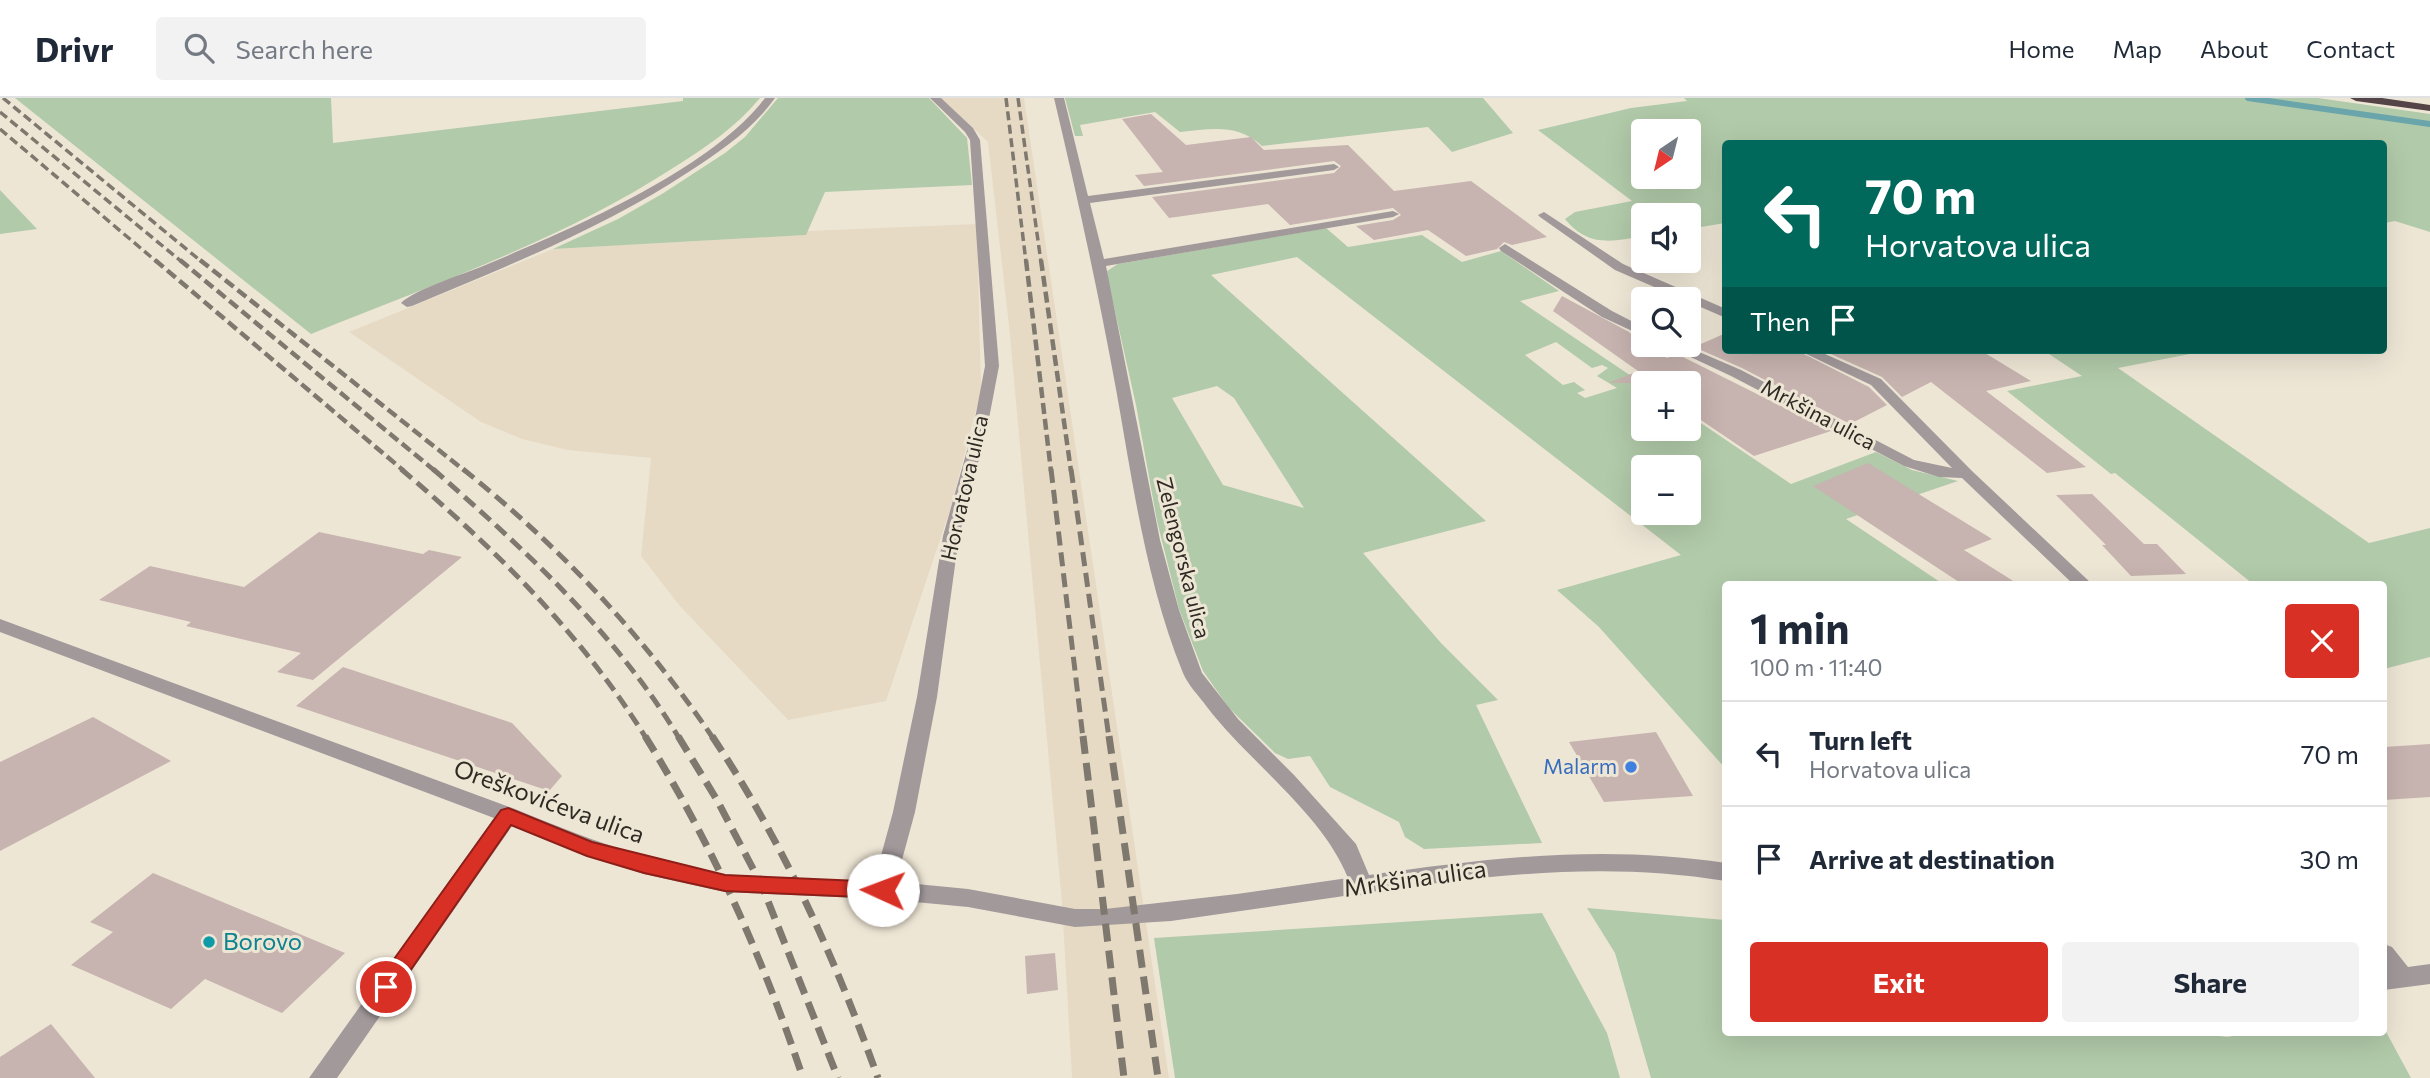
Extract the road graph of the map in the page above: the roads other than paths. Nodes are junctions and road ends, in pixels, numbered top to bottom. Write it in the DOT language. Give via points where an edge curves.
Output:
graph roads {
  1 [pos="770,98"];
  2 [pos="935,98"];
  3 [pos="1059,98"];
  4 [pos="2356,98"];
  5 [pos="2423,98"];
  6 [pos="2430,99"];
  7 [pos="2430,108"];
  8 [pos="1334,167"];
  9 [pos="1084,200"];
  10 [pos="1393,214"];
  11 [pos="1544,215"];
  12 [pos="1505,248"];
  13 [pos="1099,264"];
  14 [pos="407,303"];
  15 [pos="1722,312"];
  16 [pos="1631,326"];
  17 [pos="1814,354"];
  18 [pos="1699,357"];
  19 [pos="1966,474"];
  20 [pos="2080,581"];
  21 [pos="0,625"];
  22 [pos="508,815"];
  23 [pos="1722,872"];
  24 [pos="1363,887"];
  25 [pos="883,890"];
  26 [pos="1105,918"];
  27 [pos="2387,962"];
  28 [pos="2430,974"];
  29 [pos="2393,979"];
  30 [pos="323,1078"];
  1 -- 14 [label="street" via="730,140 614,212"];
  2 -- 25 [label="street, Horvatova ulica" via="975,140 992,366 951,536 924,709"];
  3 -- 9 [label="street, Zelengorska ulica"];
  4 -- 7 [label="highway"];
  5 -- 6 [label="highway"];
  8 -- 9 [label="street"];
  9 -- 13 [label="street, Zelengorska ulica"];
  10 -- 13 [label="street"];
  11 -- 15 [label="street" via="1619,267"];
  12 -- 16 [label="street"];
  13 -- 24 [label="street, Zelengorska ulica" via="1152,540 1193,675 1231,724 1348,850"];
  17 -- 19 [label="street" via="1877,382"];
  18 -- 19 [label="street, Mrkšina ulica" via="1909,463"];
  19 -- 20 [label="street"];
  21 -- 22 [label="street, Oreškovićeva ulica"];
  22 -- 25 [label="street, Oreškovićeva ulica" via="587,848 725,883"];
  22 -- 30 [label="street"];
  23 -- 24 [label="street, Mrkšina ulica" via="1633,861 1522,863"];
  24 -- 26 [label="street, Mrkšina ulica"];
  25 -- 26 [label="street, Oreškovićeva ulica" via="968,898 1075,918"];
  27 -- 29 [label="street"];
  28 -- 29 [label="street"];
}
